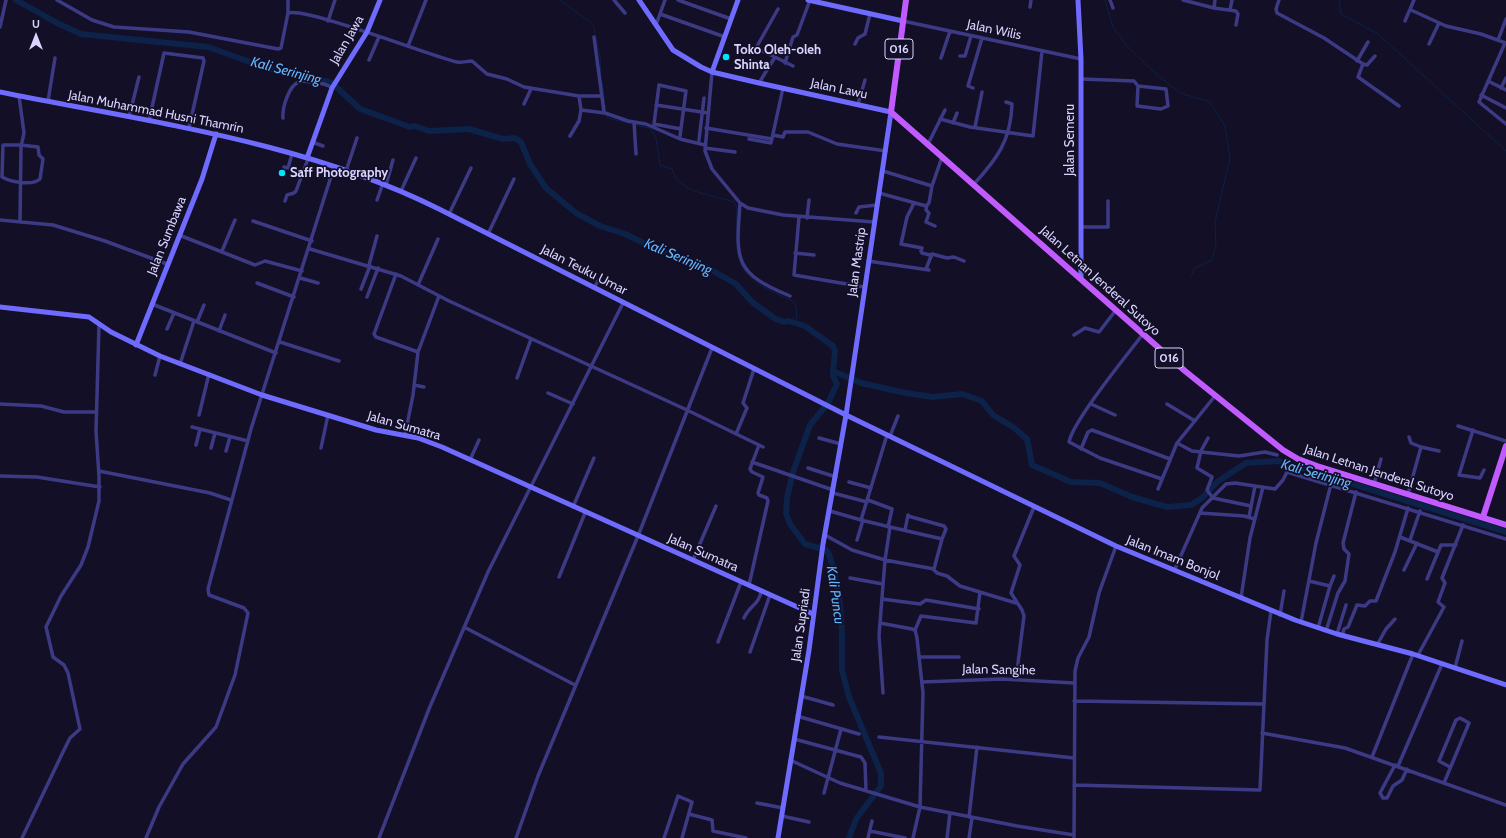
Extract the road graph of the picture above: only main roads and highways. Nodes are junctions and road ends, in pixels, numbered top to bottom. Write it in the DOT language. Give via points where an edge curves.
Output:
graph roads {
  1 [pos="380,0"];
  2 [pos="639,0"];
  3 [pos="738,0"];
  4 [pos="810,0"];
  5 [pos="906,0"];
  6 [pos="1078,0"];
  7 [pos="903,21"];
  8 [pos="712,72"];
  9 [pos="0,92"];
  10 [pos="892,99"];
  11 [pos="891,112"];
  12 [pos="902,120"];
  13 [pos="216,134"];
  14 [pos="307,158"];
  15 [pos="1081,279"];
  16 [pos="0,307"];
  17 [pos="136,345"];
  18 [pos="846,415"];
  19 [pos="1506,446"];
  20 [pos="1483,517"];
  21 [pos="1506,525"];
  22 [pos="813,614"];
  23 [pos="1506,685"];
  24 [pos="778,838"];
  1 -- 14 [label="main road, Jalan Jawa" via="367,32 332,88"];
  2 -- 8 [label="main road, Jalan Lawu" via="679,55"];
  3 -- 8 [label="main road"];
  4 -- 7 [label="main road"];
  5 -- 7 [label="main road, 016"];
  6 -- 15 [label="main road, Jalan Semeru" via="1081,59"];
  7 -- 10 [label="main road, 016"];
  8 -- 11 [label="main road, Jalan Lawu"];
  9 -- 13 [label="main road, Jalan Muhammad Husni Thamrin"];
  10 -- 11 [label="main road, 016"];
  10 -- 12 [label="main road, 016"];
  11 -- 12 [label="main road, Jalan Letnan Jenderal Sutoyo / 016"];
  11 -- 18 [label="main road, Jalan Mastrip"];
  12 -- 15 [label="main road, Jalan Letnan Jenderal Sutoyo / 016"];
  13 -- 14 [label="main road, Jalan Muhammad Husni Thamrin"];
  13 -- 17 [label="main road, Jalan Sumbawa" via="202,179"];
  14 -- 18 [label="main road, Jalan Teuku Umar" via="401,191"];
  15 -- 20 [label="main road, Jalan Letnan Jenderal Sutoyo / 016" via="1215,396 1298,459 1317,468"];
  16 -- 17 [label="main road, Jalan Sumatra" via="86,316"];
  17 -- 22 [label="main road, Jalan Sumatra" via="262,395 376,430 405,435 436,445"];
  18 -- 22 [label="main road, Jalan Supriadi"];
  18 -- 23 [label="main road, Jalan Imam Bonjol" via="1116,546 1271,611 1340,635 1416,655"];
  19 -- 20 [label="main road"];
  20 -- 21 [label="main road, Jalan Letnan Jenderal Sutoyo / 016"];
  22 -- 24 [label="main road, Jalan Supriadi"];
}
